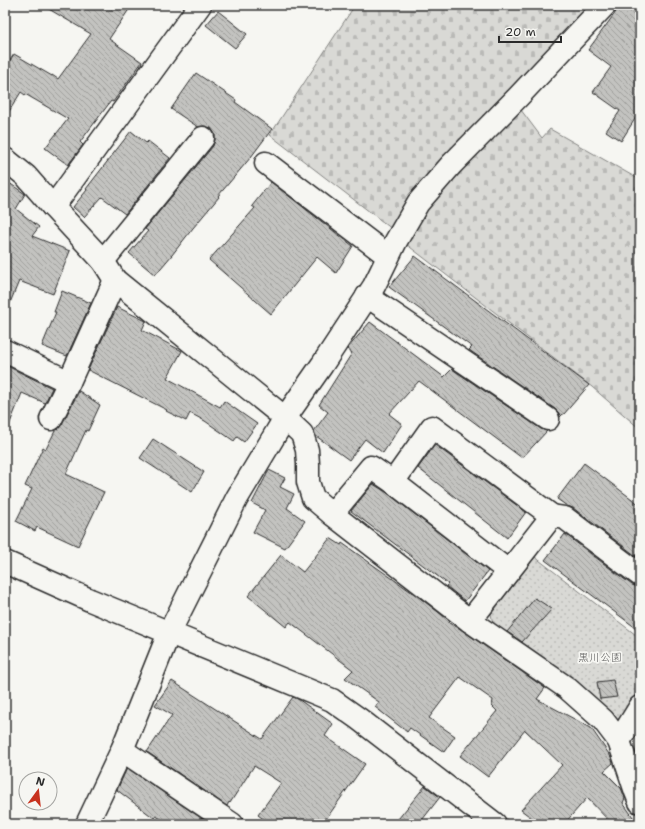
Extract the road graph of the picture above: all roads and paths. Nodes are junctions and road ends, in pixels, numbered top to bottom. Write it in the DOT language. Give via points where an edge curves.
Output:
graph roads {
  1 [pos="200,5"];
  2 [pos="605,5"];
  3 [pos="203,138"];
  4 [pos="5,159"];
  5 [pos="266,163"];
  6 [pos="53,207"];
  7 [pos="388,256"];
  8 [pos="103,261"];
  9 [pos="115,280"];
  10 [pos="367,296"];
  11 [pos="5,351"];
  12 [pos="69,382"];
  13 [pos="285,418"];
  14 [pos="51,419"];
  15 [pos="548,419"];
  16 [pos="393,482"];
  17 [pos="332,514"];
  18 [pos="552,516"];
  19 [pos="5,562"];
  20 [pos="508,571"];
  21 [pos="640,575"];
  22 [pos="470,621"];
  23 [pos="169,633"];
  24 [pos="640,707"];
  25 [pos="619,741"];
  26 [pos="122,750"];
  27 [pos="640,802"];
  28 [pos="87,824"];
  29 [pos="232,824"];
  30 [pos="495,824"];
  1 -- 6 [label="street"];
  2 -- 7 [label="street" via="451,165 418,203"];
  3 -- 8 [label="street"];
  4 -- 6 [label="street" via="26,176"];
  5 -- 7 [label="street"];
  6 -- 8 [label="street"];
  7 -- 10 [label="street"];
  8 -- 9 [label="street"];
  9 -- 12 [label="street"];
  9 -- 13 [label="street"];
  10 -- 13 [label="street"];
  10 -- 15 [label="street"];
  11 -- 12 [label="street"];
  12 -- 14 [label="street"];
  13 -- 17 [label="street" via="302,434 307,450 308,482 313,498"];
  13 -- 23 [label="street" via="237,498"];
  16 -- 17 [label="street" via="371,467"];
  16 -- 18 [label="street" via="432,427"];
  16 -- 20 [label="street"];
  17 -- 22 [label="street"];
  18 -- 20 [label="street"];
  18 -- 21 [label="street" via="565,518"];
  19 -- 23 [label="street"];
  20 -- 22 [label="street"];
  22 -- 25 [label="street" via="567,688 603,720"];
  23 -- 26 [label="street"];
  23 -- 30 [label="street" via="332,700"];
  24 -- 25 [label="street"];
  25 -- 27 [label="street"];
  26 -- 28 [label="street"];
  26 -- 29 [label="street"];
}
